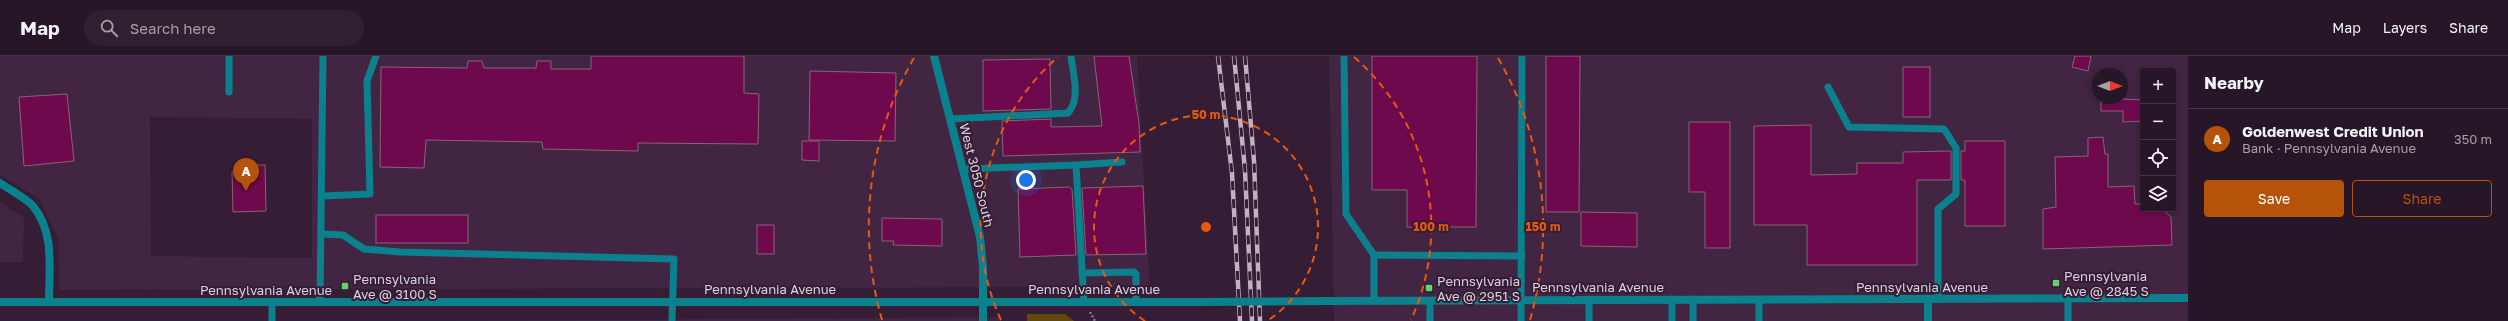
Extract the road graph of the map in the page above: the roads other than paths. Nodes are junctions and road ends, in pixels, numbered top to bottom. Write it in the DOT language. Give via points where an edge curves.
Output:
graph roads {
  1 [pos="228,56"];
  2 [pos="323,56"];
  3 [pos="376,56"];
  4 [pos="934,56"];
  5 [pos="1071,56"];
  6 [pos="1344,56"];
  7 [pos="1522,56"];
  8 [pos="1828,87"];
  9 [pos="229,92"];
  10 [pos="950,119"];
  11 [pos="1122,162"];
  12 [pos="1076,165"];
  13 [pos="964,169"];
  14 [pos="0,182"];
  15 [pos="323,196"];
  16 [pos="323,234"];
  17 [pos="1374,255"];
  18 [pos="1522,256"];
  19 [pos="1082,273"];
  20 [pos="2188,298"];
  21 [pos="1522,299"];
  22 [pos="1589,299"];
  23 [pos="1672,299"];
  24 [pos="1693,299"];
  25 [pos="1928,299"];
  26 [pos="1938,299"];
  27 [pos="2068,299"];
  28 [pos="1759,300"];
  29 [pos="49,301"];
  30 [pos="983,301"];
  31 [pos="1374,301"];
  32 [pos="1430,301"];
  33 [pos="0,302"];
  34 [pos="272,302"];
  35 [pos="320,302"];
  36 [pos="674,302"];
  37 [pos="1084,302"];
  38 [pos="1136,302"];
  39 [pos="272,321"];
  40 [pos="672,321"];
  41 [pos="983,321"];
  42 [pos="1430,321"];
  43 [pos="1522,321"];
  44 [pos="1589,321"];
  45 [pos="1672,321"];
  46 [pos="1693,321"];
  47 [pos="1759,321"];
  48 [pos="1928,321"];
  49 [pos="2068,321"];
  1 -- 9 [label="lane"];
  2 -- 15 [label="lane"];
  3 -- 15 [label="lane" via="367,81 370,194"];
  4 -- 10 [label="street, West 3050 South"];
  5 -- 10 [label="lane" via="1076,100 1068,113"];
  6 -- 17 [label="lane" via="1346,214"];
  7 -- 18 [label="lane"];
  8 -- 26 [label="lane" via="1848,128 1944,129 1956,148 1956,194 1938,209"];
  10 -- 13 [label="street, West 3050 South"];
  11 -- 12 [label="lane"];
  12 -- 13 [label="lane"];
  12 -- 19 [label="lane"];
  13 -- 30 [label="street, West 3050 South" via="980,237"];
  14 -- 29 [label="street" via="32,205 43,221 49,237"];
  15 -- 16 [label="lane"];
  16 -- 35 [label="lane"];
  16 -- 36 [label="lane" via="343,235 364,249 400,252 674,259"];
  17 -- 18 [label="lane"];
  17 -- 31 [label="lane"];
  18 -- 21 [label="lane"];
  19 -- 37 [label="lane"];
  19 -- 38 [label="lane" via="1134,272"];
  20 -- 27 [label="street, Pennsylvania Avenue"];
  21 -- 22 [label="street, Pennsylvania Avenue"];
  21 -- 32 [label="street, Pennsylvania Avenue"];
  21 -- 43 [label="lane"];
  22 -- 23 [label="street, Pennsylvania Avenue"];
  22 -- 44 [label="lane"];
  23 -- 24 [label="street, Pennsylvania Avenue"];
  23 -- 45 [label="lane"];
  24 -- 28 [label="street, Pennsylvania Avenue"];
  24 -- 46 [label="lane"];
  25 -- 26 [label="street, Pennsylvania Avenue"];
  25 -- 28 [label="street, Pennsylvania Avenue"];
  25 -- 48 [label="street"];
  26 -- 27 [label="street, Pennsylvania Avenue"];
  27 -- 49 [label="lane"];
  28 -- 47 [label="lane"];
  29 -- 33 [label="street, Pennsylvania Avenue"];
  29 -- 34 [label="street, Pennsylvania Avenue"];
  30 -- 36 [label="street, Pennsylvania Avenue"];
  30 -- 37 [label="street, Pennsylvania Avenue"];
  30 -- 41 [label="street, West 3050 South"];
  31 -- 32 [label="street, Pennsylvania Avenue"];
  31 -- 38 [label="street, Pennsylvania Avenue, bridge"];
  32 -- 42 [label="lane"];
  34 -- 35 [label="street, Pennsylvania Avenue"];
  34 -- 39 [label="lane"];
  35 -- 36 [label="street, Pennsylvania Avenue"];
  36 -- 40 [label="lane"];
  37 -- 38 [label="street, Pennsylvania Avenue"];
}
